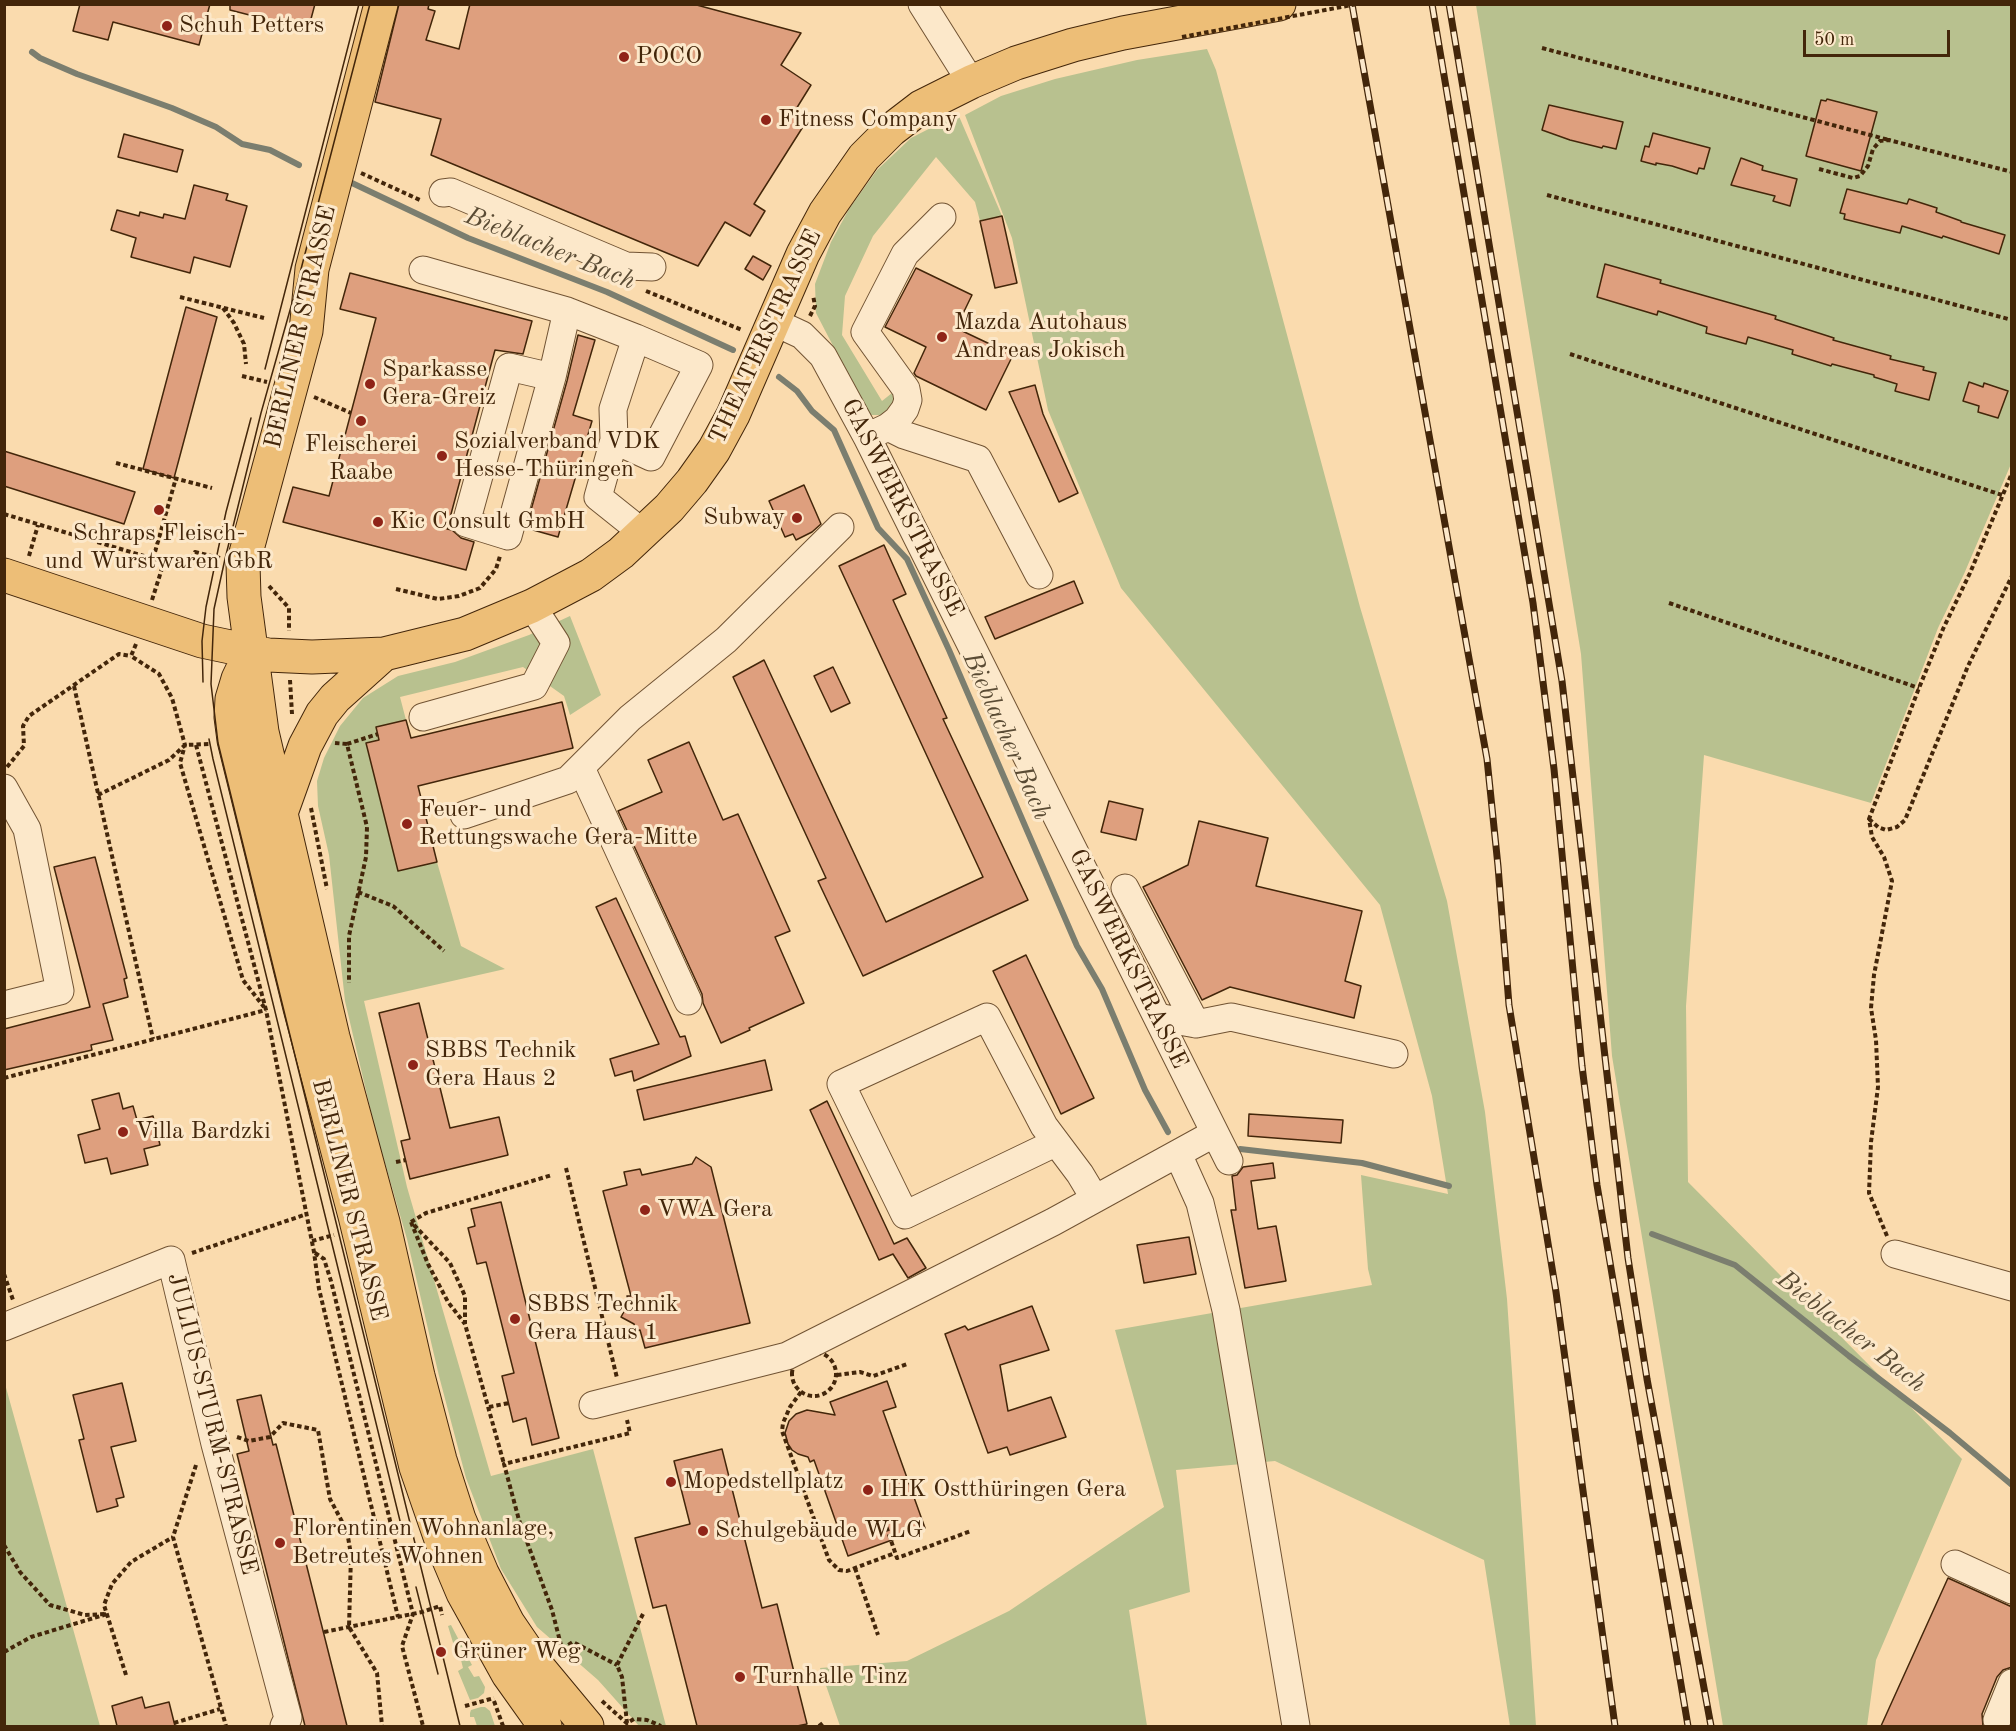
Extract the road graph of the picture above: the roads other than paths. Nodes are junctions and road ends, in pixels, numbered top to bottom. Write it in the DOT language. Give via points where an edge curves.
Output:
graph roads {
  1 [pos="381,4"];
  2 [pos="922,4"];
  3 [pos="1279,4"];
  4 [pos="971,82"];
  5 [pos="443,193"];
  6 [pos="942,217"];
  7 [pos="652,267"];
  8 [pos="423,270"];
  9 [pos="567,311"];
  10 [pos="788,329"];
  11 [pos="636,338"];
  12 [pos="552,377"];
  13 [pos="878,432"];
  14 [pos="615,440"];
  15 [pos="840,527"];
  16 [pos="643,533"];
  17 [pos="13,565"];
  18 [pos="1039,575"];
  19 [pos="532,606"];
  20 [pos="177,633"];
  21 [pos="251,652"];
  22 [pos="384,654"];
  23 [pos="232,699"];
  24 [pos="423,717"];
  25 [pos="581,768"];
  26 [pos="4,788"];
  27 [pos="281,813"];
  28 [pos="464,815"];
  29 [pos="1125,888"];
  30 [pos="688,1001"];
  31 [pos="4,1005"];
  32 [pos="1157,1017"];
  33 [pos="1196,1024"];
  34 [pos="1394,1054"];
  35 [pos="1215,1133"];
  36 [pos="1055,1143"];
  37 [pos="1178,1154"];
  38 [pos="1229,1161"];
  39 [pos="1095,1199"];
  40 [pos="1895,1254"];
  41 [pos="2012,1287"];
  42 [pos="4,1327"];
  43 [pos="593,1405"];
  44 [pos="1955,1564"];
  45 [pos="2012,1590"];
  46 [pos="2012,1683"];
  47 [pos="561,1721"];
  48 [pos="2000,1723"];
  49 [pos="284,1726"];
  50 [pos="1296,1726"];
  1 -- 21 [label="main road, BERLINER STRASSE" via="312,269 306,331 243,564"];
  2 -- 4 [label="street"];
  3 -- 4 [label="main road, THEATERSTRASSE" via="1180,30 1073,45"];
  4 -- 10 [label="main road, THEATERSTRASSE" via="921,107 864,157 825,213 803,254"];
  5 -- 7 [label="street" via="451,192 626,266"];
  6 -- 13 [label="street" via="905,254 865,332 906,389 908,400 897,420"];
  8 -- 9 [label="street"];
  9 -- 11 [label="street"];
  9 -- 12 [label="street"];
  10 -- 13 [label="street, GASWERKSTRASSE" via="823,356"];
  10 -- 16 [label="main road, THEATERSTRASSE" via="745,390 714,450 692,481"];
  11 -- 14 [label="street" via="613,409"];
  11 -- 14 [label="street" via="699,365 651,457"];
  12 -- 12 [label="street" via="509,367 466,523 508,536"];
  13 -- 18 [label="street" via="904,435 978,459"];
  13 -- 32 [label="street, GASWERKSTRASSE"];
  14 -- 16 [label="street" via="598,497"];
  15 -- 25 [label="street" via="726,640 630,718"];
  16 -- 19 [label="main road, THEATERSTRASSE" via="591,575"];
  17 -- 20 [label="main road, THEATERSTRASSE"];
  19 -- 22 [label="main road, THEATERSTRASSE" via="465,634"];
  19 -- 24 [label="street" via="556,643 534,686"];
  20 -- 21 [label="main road, THEATERSTRASSE"];
  20 -- 23 [label="main road" via="212,664"];
  21 -- 22 [label="main road, THEATERSTRASSE" via="312,657"];
  21 -- 23 [label="main road, BERLINER STRASSE"];
  21 -- 27 [label="main road, BERLINER STRASSE" via="262,732"];
  22 -- 27 [label="main road" via="322,714 305,746"];
  23 -- 47 [label="main road, BERLINER STRASSE" via="234,740 416,1467 463,1593 508,1674"];
  25 -- 28 [label="street" via="568,780"];
  25 -- 30 [label="street"];
  26 -- 31 [label="street" via="27,829 60,991"];
  27 -- 47 [label="main road, BERLINER STRASSE" via="333,1037 443,1470 482,1573 508,1623 538,1666"];
  29 -- 33 [label="street"];
  32 -- 33 [label="street"];
  32 -- 35 [label="street, GASWERKSTRASSE"];
  33 -- 34 [label="street" via="1231,1017"];
  35 -- 37 [label="street"];
  35 -- 38 [label="street, GASWERKSTRASSE"];
  36 -- 36 [label="street" via="987,1017 841,1084 905,1215"];
  36 -- 39 [label="street"];
  37 -- 39 [label="street"];
  37 -- 50 [label="street" via="1200,1203 1226,1310"];
  39 -- 43 [label="street" via="787,1356"];
  40 -- 41 [label="street"];
  42 -- 49 [label="street, JULIUS-STURM-STRASSE" via="171,1260 288,1718"];
  44 -- 45 [label="street"];
  46 -- 48 [label="street"];
}
